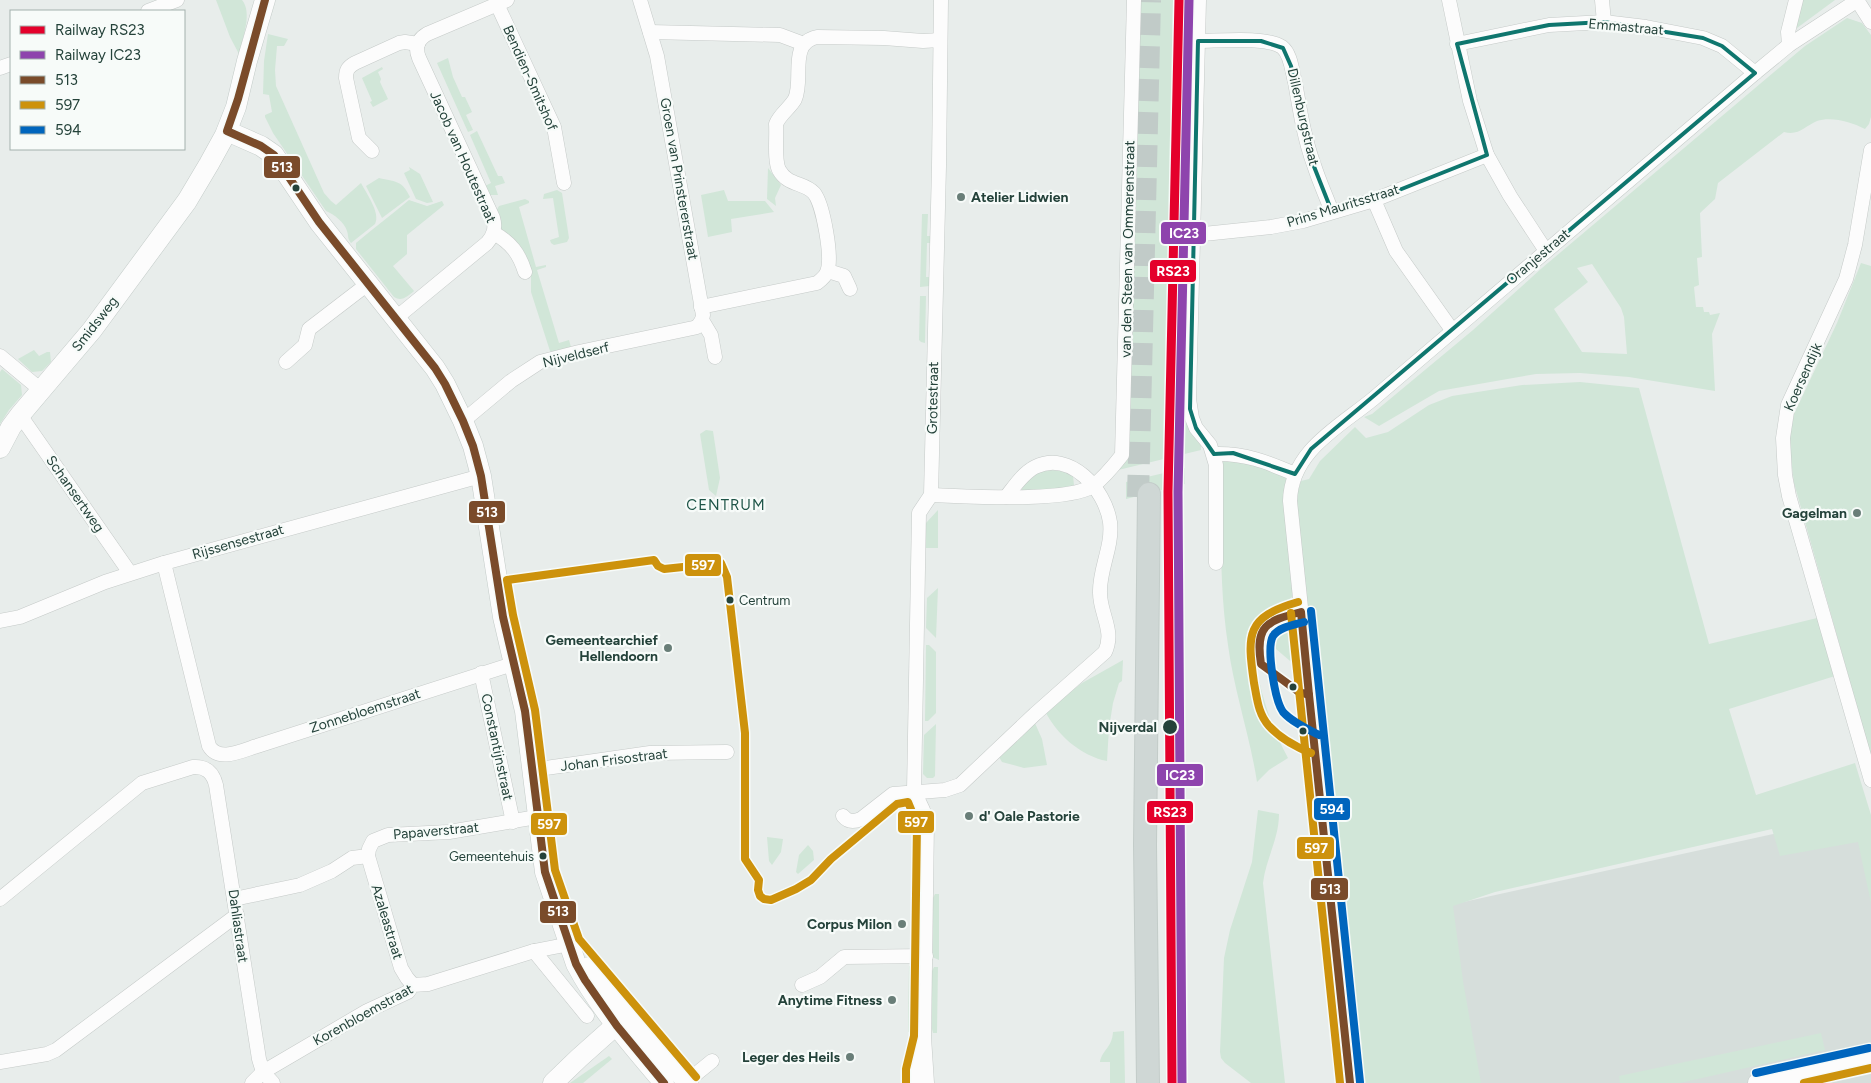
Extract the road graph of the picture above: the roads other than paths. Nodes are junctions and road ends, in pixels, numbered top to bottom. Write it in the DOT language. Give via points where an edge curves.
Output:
graph roads {
  1 [pos="176,0"];
  2 [pos="265,0"];
  3 [pos="640,0"];
  4 [pos="941,0"];
  5 [pos="1134,0"];
  6 [pos="1199,0"];
  7 [pos="1449,0"];
  8 [pos="1602,0"];
  9 [pos="1796,0"];
  10 [pos="1857,0"];
  11 [pos="502,2"];
  12 [pos="151,10"];
  13 [pos="1604,22"];
  14 [pos="1871,22"];
  15 [pos="650,32"];
  16 [pos="940,40"];
  17 [pos="1198,42"];
  18 [pos="418,44"];
  19 [pos="804,44"];
  20 [pos="1457,44"];
  21 [pos="1788,45"];
  22 [pos="1755,73"];
  23 [pos="232,133"];
  24 [pos="1871,150"];
  25 [pos="372,151"];
  26 [pos="1487,155"];
  27 [pos="564,183"];
  28 [pos="1374,200"];
  29 [pos="1332,212"];
  30 [pos="494,233"];
  31 [pos="1194,235"];
  32 [pos="1546,251"];
  33 [pos="828,271"];
  34 [pos="525,272"];
  35 [pos="369,283"];
  36 [pos="850,289"];
  37 [pos="702,313"];
  38 [pos="396,318"];
  39 [pos="1452,330"];
  40 [pos="715,357"];
  41 [pos="2,362"];
  42 [pos="286,362"];
  43 [pos="41,390"];
  44 [pos="20,415"];
  45 [pos="463,421"];
  46 [pos="0,446"];
  47 [pos="1214,454"];
  48 [pos="1295,474"];
  49 [pos="481,476"];
  50 [pos="1093,485"];
  51 [pos="932,495"];
  52 [pos="1006,497"];
  53 [pos="164,563"];
  54 [pos="1216,563"];
  55 [pos="130,573"];
  56 [pos="0,620"];
  57 [pos="513,664"];
  58 [pos="481,673"];
  59 [pos="727,752"];
  60 [pos="532,770"];
  61 [pos="1871,780"];
  62 [pos="914,792"];
  63 [pos="843,816"];
  64 [pos="537,817"];
  65 [pos="513,822"];
  66 [pos="368,856"];
  67 [pos="0,899"];
  68 [pos="234,899"];
  69 [pos="237,915"];
  70 [pos="570,944"];
  71 [pos="534,951"];
  72 [pos="926,956"];
  73 [pos="414,984"];
  74 [pos="802,985"];
  75 [pos="587,1016"];
  76 [pos="628,1027"];
  77 [pos="924,1037"];
  78 [pos="1871,1058"];
  79 [pos="712,1061"];
  80 [pos="0,1062"];
  81 [pos="264,1072"];
  82 [pos="556,1080"];
  83 [pos="252,1083"];
  84 [pos="273,1083"];
  85 [pos="664,1083"];
  86 [pos="686,1083"];
  87 [pos="916,1083"];
  88 [pos="927,1083"];
  89 [pos="1138,1083"];
  90 [pos="1148,1083"];
  91 [pos="1350,1083"];
  92 [pos="1758,1083"];
  1 -- 12 [label="street"];
  2 -- 23 [label="street, Smidsweg"];
  3 -- 15 [label="street, Groen van Prinstererstraat"];
  4 -- 16 [label="street, Grotestraat"];
  5 -- 50 [label="street, van den Steen van Ommerenstraat" via="1122,455"];
  6 -- 17 [label="street"];
  7 -- 20 [label="street"];
  8 -- 13 [label="street"];
  9 -- 21 [label="street"];
  10 -- 14 [label="street"];
  10 -- 21 [label="street, Oranjestraat"];
  11 -- 18 [label="street" via="427,34 420,38"];
  11 -- 27 [label="street, Bendien-Smitshof" via="554,127"];
  13 -- 20 [label="street, Emmastraat" via="1550,26"];
  13 -- 22 [label="street, Emmastraat" via="1703,38 1722,46"];
  15 -- 19 [label="street" via="780,35"];
  15 -- 37 [label="street, Groen van Prinstererstraat" via="657,56"];
  16 -- 19 [label="street" via="817,37"];
  16 -- 51 [label="street, Grotestraat"];
  17 -- 29 [label="street, Dillenburgstraat" via="1261,41 1283,48 1291,66 1313,164"];
  17 -- 31 [label="street"];
  18 -- 25 [label="street" via="399,43 355,63 346,71 359,138"];
  18 -- 30 [label="street, Jacob van Houtestraat" via="419,58 493,218"];
  19 -- 33 [label="street" via="797,67 796,97 776,124 777,164 790,182 806,187 817,197 827,244"];
  20 -- 26 [label="street"];
  21 -- 22 [label="street, Oranjestraat"];
  22 -- 32 [label="street, Oranjestraat"];
  23 -- 35 [label="street, Constantijnstraat" via="274,155 319,222"];
  23 -- 43 [label="street, Smidsweg" via="216,152 187,201 92,330"];
  24 -- 61 [label="street, Koersendijk" via="1846,279 1788,405 1783,438 1789,496"];
  26 -- 28 [label="street, Prins Mauritsstraat"];
  26 -- 32 [label="street"];
  28 -- 29 [label="street, Prins Mauritsstraat"];
  28 -- 39 [label="street" via="1396,251"];
  29 -- 31 [label="street, Prins Mauritsstraat" via="1270,227"];
  30 -- 34 [label="street" via="512,245"];
  30 -- 38 [label="street, Jacob van Houtestraat" via="487,243"];
  31 -- 47 [label="street" via="1190,409 1196,428"];
  32 -- 39 [label="street, Oranjestraat"];
  33 -- 36 [label="street" via="844,276"];
  33 -- 37 [label="street, Nijveldserf" via="817,283"];
  35 -- 38 [label="street, Constantijnstraat"];
  35 -- 42 [label="street" via="310,329 305,345"];
  37 -- 40 [label="street, Groen van Prinstererstraat"];
  37 -- 45 [label="street, Nijveldserf" via="693,328 540,362 511,381"];
  38 -- 45 [label="street, Constantijnstraat" via="435,368"];
  39 -- 48 [label="street, Oranjestraat" via="1311,449"];
  41 -- 43 [label="street"];
  43 -- 44 [label="street, Smidsweg"];
  44 -- 46 [label="street, Smidsweg"];
  44 -- 55 [label="street, Schansertweg"];
  45 -- 49 [label="street, Constantijnstraat"];
  47 -- 48 [label="street" via="1233,453 1268,462"];
  47 -- 54 [label="street"];
  48 -- 91 [label="street" via="1290,501"];
  49 -- 53 [label="street, Rijssensestraat"];
  49 -- 57 [label="street, Constantijnstraat" via="502,617"];
  50 -- 52 [label="street" via="1063,494"];
  50 -- 52 [label="street" via="1070,466 1052,464 1032,468"];
  50 -- 62 [label="street" via="1110,522 1110,542 1100,584 1101,605 1109,631 1105,652 960,785 945,790"];
  51 -- 52 [label="street"];
  51 -- 62 [label="street" via="919,513"];
  53 -- 55 [label="street, Rijssensestraat"];
  53 -- 58 [label="street, Zonnebloemstraat" via="209,746 216,754 226,755 257,746"];
  55 -- 56 [label="street, Rijssensestraat" via="20,617"];
  57 -- 58 [label="street, Zonnebloemstraat"];
  57 -- 60 [label="street, Constantijnstraat" via="525,711"];
  58 -- 65 [label="street, Constantijnstraat"];
  59 -- 60 [label="street, Johan Frisostraat" via="650,753"];
  60 -- 64 [label="street, Constantijnstraat"];
  62 -- 63 [label="street" via="893,794 861,819 852,821"];
  62 -- 72 [label="street" via="926,822"];
  64 -- 65 [label="street, Papaverstraat"];
  64 -- 70 [label="street, Constantijnstraat" via="547,881"];
  65 -- 66 [label="street, Papaverstraat" via="448,832 388,835 373,841"];
  66 -- 68 [label="street" via="352,858 300,885"];
  66 -- 73 [label="street, Azaleastraat" via="401,968"];
  67 -- 68 [label="street, Dahliastraat" via="142,783 193,767 205,769 213,776 216,785"];
  68 -- 69 [label="street, Dahliastraat"];
  69 -- 80 [label="street" via="56,1050"];
  69 -- 81 [label="street, Dahliastraat" via="259,1059"];
  70 -- 71 [label="street, Korenbloemstraat"];
  70 -- 76 [label="street, Constantijnstraat" via="583,976"];
  71 -- 73 [label="street, Korenbloemstraat" via="428,984"];
  71 -- 75 [label="street"];
  72 -- 74 [label="street" via="844,957 820,977"];
  72 -- 77 [label="street"];
  73 -- 81 [label="street, Korenbloemstraat" via="408,992 367,1010"];
  76 -- 82 [label="street" via="579,1058"];
  76 -- 85 [label="street, Constantijnstraat"];
  76 -- 86 [label="street, Constantijnstraat"];
  77 -- 87 [label="street"];
  77 -- 88 [label="street"];
  78 -- 92 [label="street"];
  79 -- 86 [label="street"];
  81 -- 83 [label="street, Korenbloemstraat"];
  81 -- 84 [label="street, Dahliastraat"];
  89 -- 90 [label="main road" via="1134,832 1144,496"];
}
